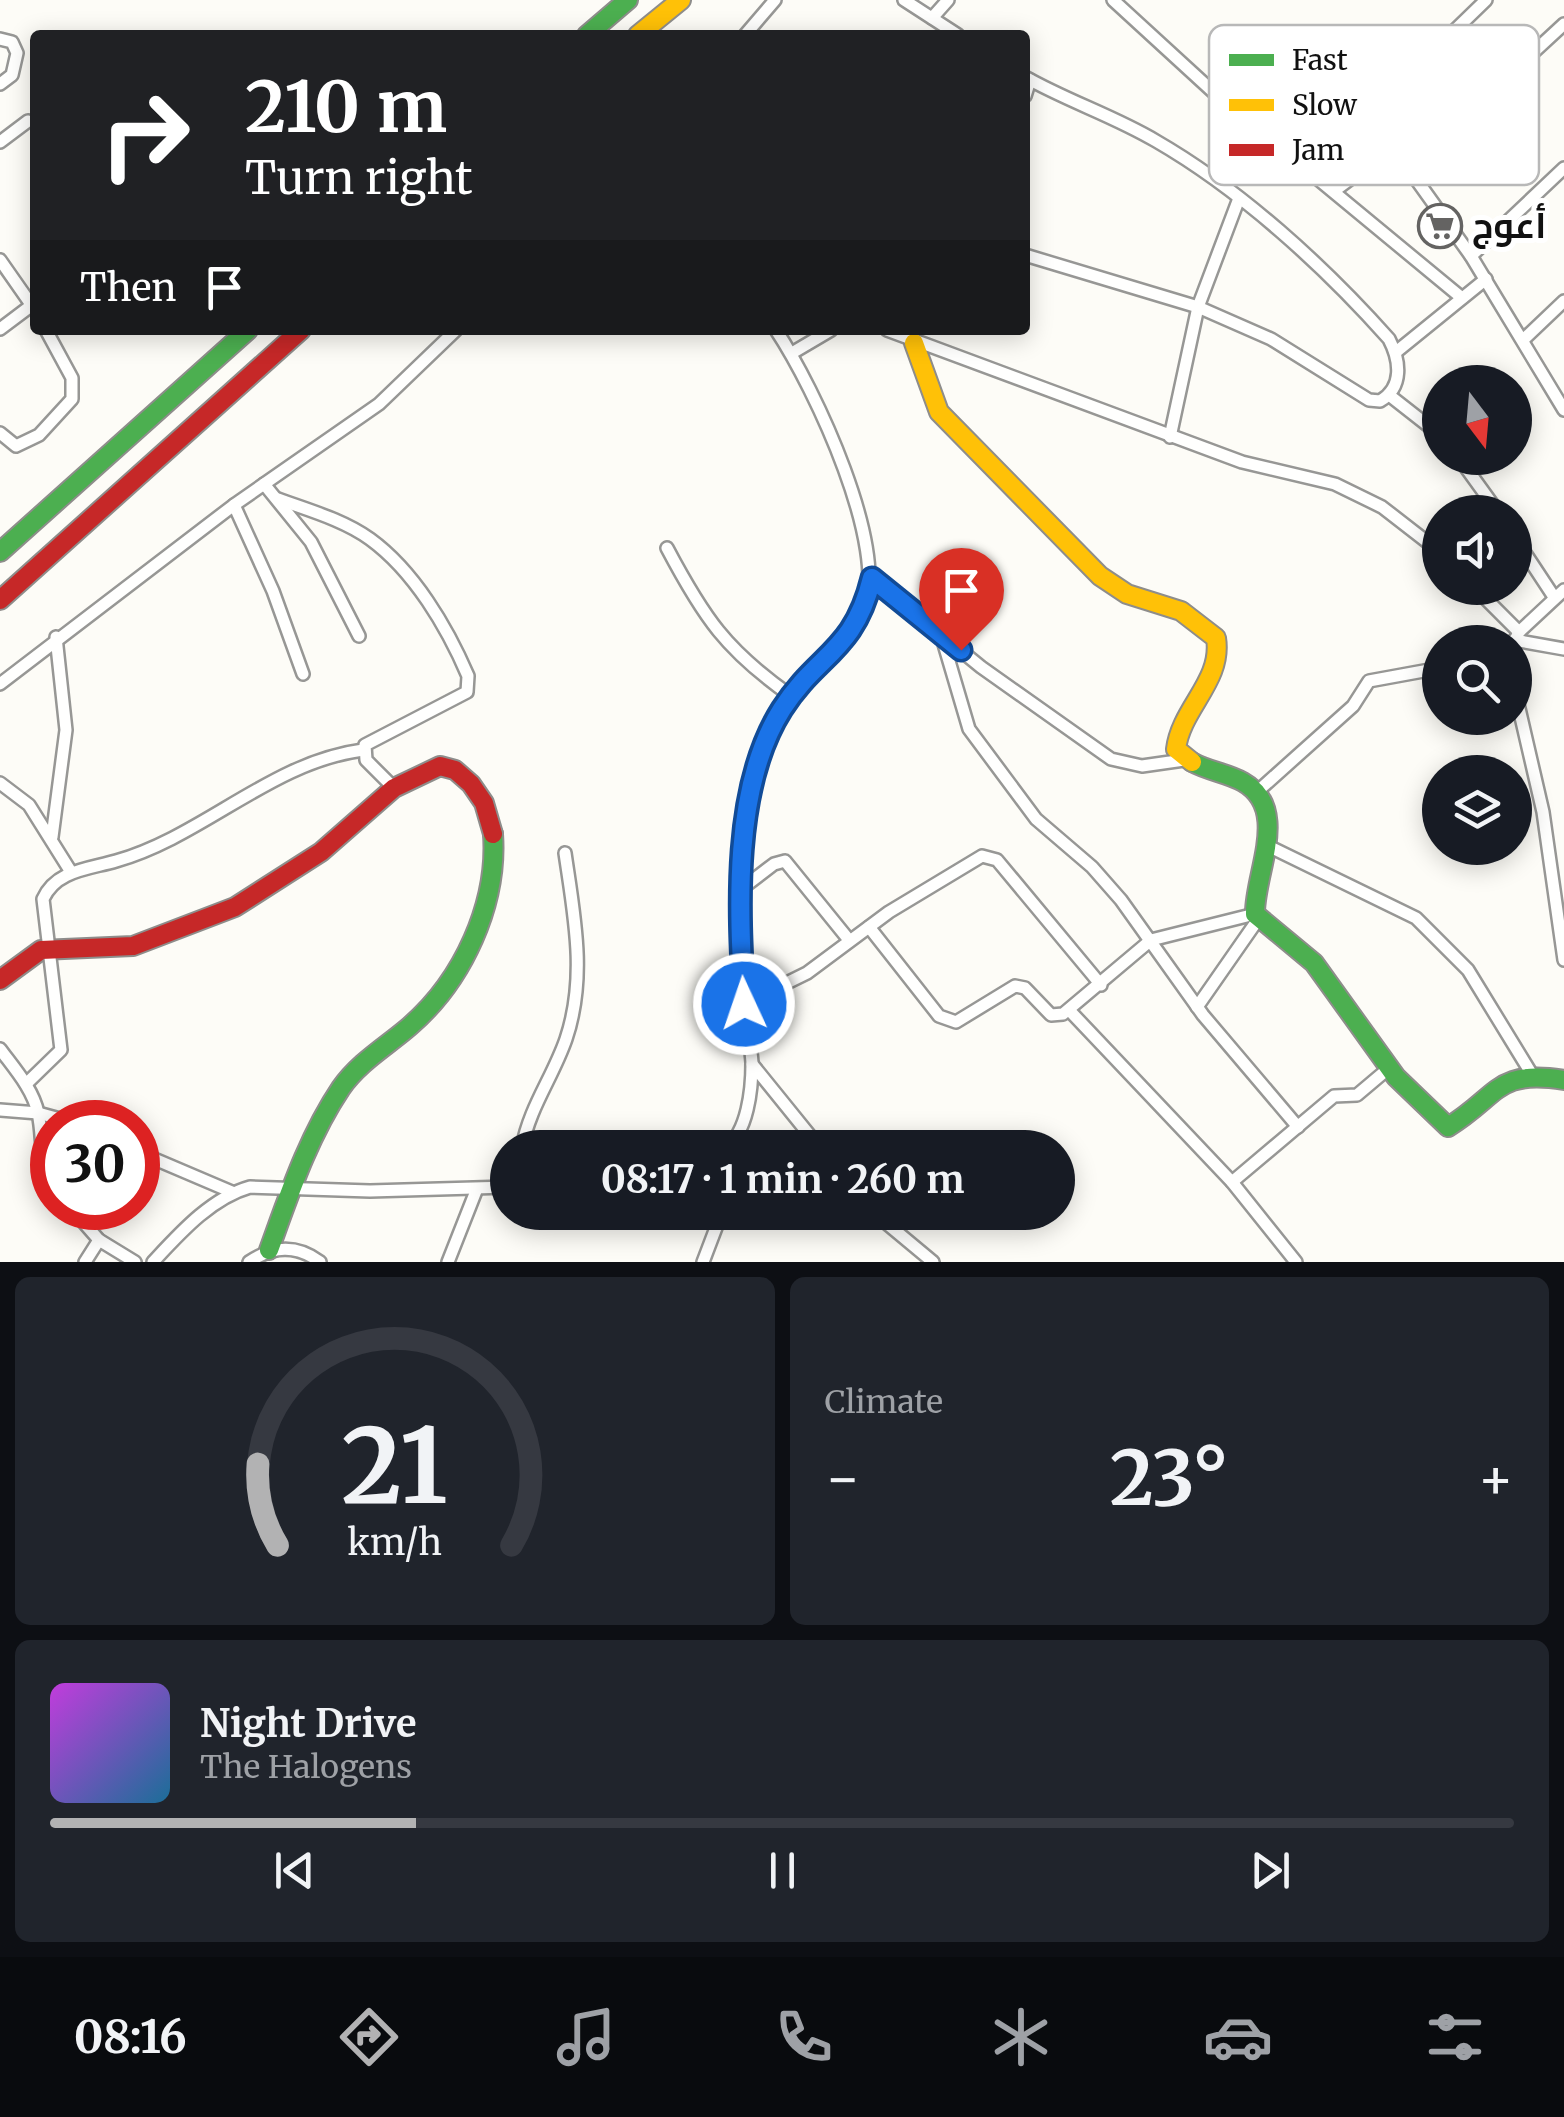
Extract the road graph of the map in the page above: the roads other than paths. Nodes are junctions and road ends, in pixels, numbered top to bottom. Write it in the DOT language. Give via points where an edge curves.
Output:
graph roads {
  1 [pos="628,0"];
  2 [pos="682,0"];
  3 [pos="775,0"];
  4 [pos="904,0"];
  5 [pos="948,0"];
  6 [pos="1112,0"];
  7 [pos="1486,0"];
  8 [pos="932,18"];
  9 [pos="1564,24"];
  10 [pos="1461,25"];
  11 [pos="593,30"];
  12 [pos="644,30"];
  13 [pos="749,30"];
  14 [pos="947,30"];
  15 [pos="0,39"];
  16 [pos="1539,47"];
  17 [pos="1030,79"];
  18 [pos="0,84"];
  19 [pos="1209,89"];
  20 [pos="28,121"];
  21 [pos="0,142"];
  22 [pos="1564,168"];
  23 [pos="1209,180"];
  24 [pos="1216,185"];
  25 [pos="1327,185"];
  26 [pos="1342,185"];
  27 [pos="1420,185"];
  28 [pos="1334,191"];
  29 [pos="1238,201"];
  30 [pos="1472,256"];
  31 [pos="1030,257"];
  32 [pos="0,260"];
  33 [pos="5,276"];
  34 [pos="1486,279"];
  35 [pos="1462,298"];
  36 [pos="1564,301"];
  37 [pos="30,304"];
  38 [pos="1198,308"];
  39 [pos="30,310"];
  40 [pos="0,329"];
  41 [pos="49,335"];
  42 [pos="242,335"];
  43 [pos="295,335"];
  44 [pos="451,335"];
  45 [pos="779,335"];
  46 [pos="823,335"];
  47 [pos="897,335"];
  48 [pos="1523,340"];
  49 [pos="914,343"];
  50 [pos="1396,352"];
  51 [pos="792,353"];
  52 [pos="1390,395"];
  53 [pos="1564,410"];
  54 [pos="1422,421"];
  55 [pos="0,432"];
  56 [pos="1170,437"];
  57 [pos="264,484"];
  58 [pos="278,499"];
  59 [pos="234,504"];
  60 [pos="1422,538"];
  61 [pos="667,548"];
  62 [pos="0,552"];
  63 [pos="1532,559"];
  64 [pos="872,578"];
  65 [pos="1559,593"];
  66 [pos="0,600"];
  67 [pos="1489,605"];
  68 [pos="1505,625"];
  69 [pos="1528,625"];
  70 [pos="941,634"];
  71 [pos="359,636"];
  72 [pos="56,638"];
  73 [pos="1532,642"];
  74 [pos="1564,649"];
  75 [pos="1422,671"];
  76 [pos="303,674"];
  77 [pos="0,684"];
  78 [pos="791,696"];
  79 [pos="1526,735"];
  80 [pos="364,750"];
  81 [pos="1184,760"];
  82 [pos="0,783"];
  83 [pos="394,788"];
  84 [pos="1258,791"];
  85 [pos="52,837"];
  86 [pos="1268,846"];
  87 [pos="565,853"];
  88 [pos="71,872"];
  89 [pos="740,890"];
  90 [pos="1257,916"];
  91 [pos="868,927"];
  92 [pos="849,940"];
  93 [pos="1151,940"];
  94 [pos="52,949"];
  95 [pos="1564,960"];
  96 [pos="0,980"];
  97 [pos="1101,985"];
  98 [pos="744,1004"];
  99 [pos="1197,1007"];
  100 [pos="1069,1010"];
  101 [pos="0,1049"];
  102 [pos="752,1064"];
  103 [pos="1389,1068"];
  104 [pos="1531,1073"];
  105 [pos="1564,1080"];
  106 [pos="26,1084"];
  107 [pos="33,1100"];
  108 [pos="0,1110"];
  109 [pos="30,1112"];
  110 [pos="1298,1127"];
  111 [pos="527,1130"];
  112 [pos="738,1130"];
  113 [pos="805,1130"];
  114 [pos="160,1161"];
  115 [pos="1232,1182"];
  116 [pos="292,1188"];
  117 [pos="490,1188"];
  118 [pos="476,1191"];
  119 [pos="232,1192"];
  120 [pos="90,1230"];
  121 [pos="715,1230"];
  122 [pos="895,1230"];
  123 [pos="98,1240"];
  124 [pos="269,1250"];
  125 [pos="85,1262"];
  126 [pos="136,1262"];
  127 [pos="153,1262"];
  128 [pos="249,1262"];
  129 [pos="320,1262"];
  130 [pos="448,1262"];
  131 [pos="703,1262"];
  132 [pos="933,1262"];
  133 [pos="1296,1262"];
  1 -- 11 [label="main road"];
  2 -- 12 [label="main road"];
  3 -- 13 [label="street"];
  4 -- 8 [label="street"];
  5 -- 8 [label="street"];
  6 -- 19 [label="street"];
  7 -- 10 [label="street"];
  8 -- 14 [label="street"];
  9 -- 16 [label="street"];
  15 -- 18 [label="street" via="12,42 16,52 12,75"];
  17 -- 23 [label="street" via="1152,138"];
  20 -- 21 [label="street"];
  22 -- 30 [label="street"];
  24 -- 29 [label="street"];
  25 -- 28 [label="street"];
  26 -- 28 [label="street"];
  27 -- 30 [label="street"];
  28 -- 35 [label="street"];
  29 -- 38 [label="street"];
  29 -- 50 [label="street" via="1370,318"];
  30 -- 34 [label="street"];
  31 -- 38 [label="street"];
  32 -- 33 [label="street"];
  33 -- 37 [label="street"];
  34 -- 35 [label="street"];
  34 -- 48 [label="street"];
  35 -- 50 [label="street"];
  36 -- 48 [label="street"];
  38 -- 52 [label="street" via="1271,339 1355,394 1380,401"];
  38 -- 56 [label="street"];
  39 -- 40 [label="street"];
  41 -- 55 [label="street" via="72,378 72,400 26,444 16,446"];
  42 -- 62 [label="main road"];
  43 -- 66 [label="main road"];
  44 -- 57 [label="street" via="378,404"];
  45 -- 51 [label="street"];
  46 -- 51 [label="street"];
  47 -- 49 [label="street"];
  48 -- 53 [label="street"];
  49 -- 56 [label="street"];
  49 -- 81 [label="main road" via="939,412 1100,576 1127,594 1181,611 1216,638 1218,664 1176,734"];
  50 -- 52 [label="street"];
  51 -- 64 [label="street" via="862,519"];
  52 -- 54 [label="street"];
  56 -- 60 [label="street" via="1334,484 1382,507"];
  57 -- 58 [label="street"];
  57 -- 59 [label="street"];
  58 -- 71 [label="street" via="326,566"];
  58 -- 80 [label="street" via="346,526 390,556 421,592 468,676 468,692 370,738"];
  59 -- 72 [label="street"];
  59 -- 76 [label="street"];
  61 -- 78 [label="street" via="736,656"];
  63 -- 65 [label="street"];
  64 -- 70 [label="street"];
  64 -- 78 [label="street" via="863,614"];
  65 -- 69 [label="street"];
  67 -- 68 [label="street"];
  70 -- 81 [label="street" via="1111,759 1142,766"];
  70 -- 93 [label="street" via="969,729 1036,819 1092,868"];
  72 -- 77 [label="street"];
  72 -- 85 [label="street" via="66,730"];
  73 -- 74 [label="street"];
  75 -- 84 [label="street" via="1370,681 1353,706"];
  78 -- 89 [label="street" via="762,752 744,828"];
  79 -- 95 [label="street" via="1544,812"];
  80 -- 83 [label="street"];
  80 -- 88 [label="street" via="303,765 165,844"];
  81 -- 84 [label="main road"];
  82 -- 85 [label="street" via="29,805"];
  83 -- 94 [label="main road" via="321,852 235,907 133,946"];
  83 -- 116 [label="main road" via="440,766 463,774 476,788 494,828 488,895 452,974 418,1019 340,1088"];
  84 -- 86 [label="main road"];
  85 -- 88 [label="street"];
  86 -- 90 [label="main road" via="1253,900"];
  86 -- 104 [label="street" via="1428,929 1468,970"];
  87 -- 111 [label="street" via="578,996"];
  88 -- 94 [label="street" via="43,899"];
  89 -- 92 [label="street" via="785,861"];
  89 -- 98 [label="street"];
  90 -- 93 [label="street"];
  90 -- 99 [label="street"];
  90 -- 103 [label="main road" via="1314,963"];
  91 -- 92 [label="street"];
  91 -- 97 [label="street" via="973,858 990,856"];
  91 -- 100 [label="street" via="946,1021 963,1020 1015,986 1051,1015"];
  92 -- 98 [label="street" via="807,973"];
  93 -- 97 [label="street"];
  93 -- 99 [label="street"];
  94 -- 96 [label="main road" via="31,954"];
  94 -- 106 [label="street" via="62,1050"];
  97 -- 100 [label="street"];
  98 -- 102 [label="street"];
  99 -- 110 [label="street"];
  100 -- 115 [label="street"];
  101 -- 106 [label="street"];
  102 -- 112 [label="street"];
  102 -- 113 [label="street"];
  103 -- 104 [label="main road" via="1448,1126 1496,1086"];
  103 -- 110 [label="street" via="1357,1095 1334,1096"];
  104 -- 105 [label="main road"];
  106 -- 107 [label="street"];
  108 -- 109 [label="street"];
  110 -- 115 [label="street"];
  114 -- 119 [label="street"];
  115 -- 133 [label="street"];
  116 -- 118 [label="street"];
  116 -- 119 [label="street"];
  116 -- 124 [label="main road"];
  117 -- 118 [label="street"];
  118 -- 130 [label="street"];
  119 -- 127 [label="street"];
  120 -- 123 [label="street"];
  121 -- 131 [label="street"];
  122 -- 132 [label="street"];
  123 -- 125 [label="street"];
  123 -- 126 [label="street"];
  124 -- 128 [label="street"];
  124 -- 129 [label="street" via="306,1251"];
}
